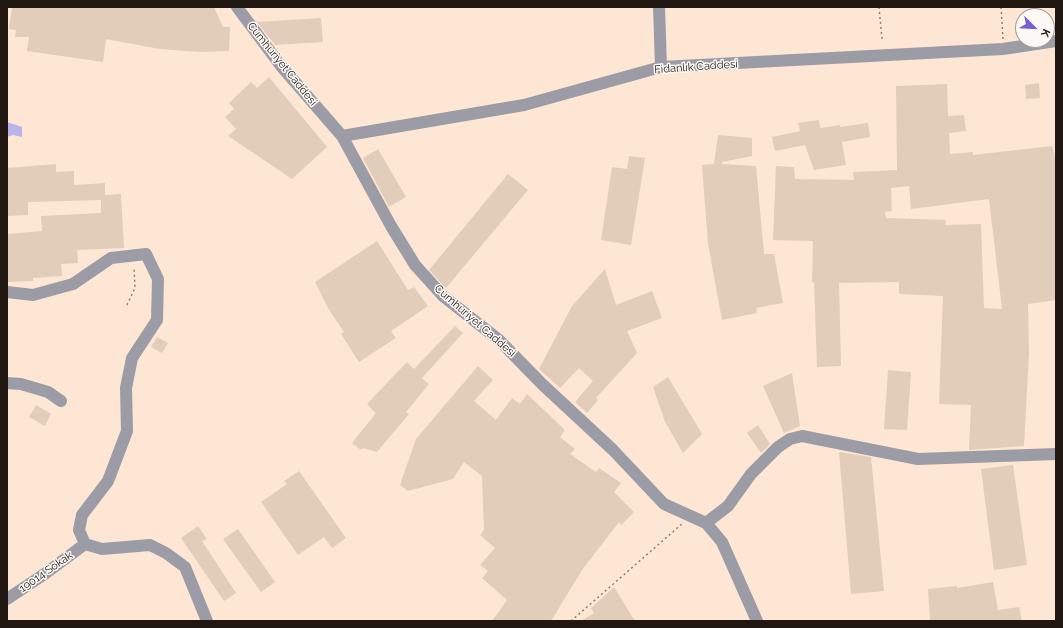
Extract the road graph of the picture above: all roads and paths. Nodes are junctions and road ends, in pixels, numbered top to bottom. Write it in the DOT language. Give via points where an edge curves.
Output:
graph roads {
  1 [pos="237,7"];
  2 [pos="659,7"];
  3 [pos="879,7"];
  4 [pos="1001,7"];
  5 [pos="882,39"];
  6 [pos="1056,41"];
  7 [pos="1003,49"];
  8 [pos="661,67"];
  9 [pos="342,136"];
  10 [pos="134,256"];
  11 [pos="7,292"];
  12 [pos="127,305"];
  13 [pos="7,383"];
  14 [pos="61,401"];
  15 [pos="1056,454"];
  16 [pos="691,516"];
  17 [pos="706,523"];
  18 [pos="85,544"];
  19 [pos="7,599"];
  20 [pos="207,621"];
  21 [pos="571,621"];
  22 [pos="757,621"];
  1 -- 9 [label="street, Cumhuriyet Caddesi" via="281,66"];
  2 -- 8 [label="street"];
  3 -- 5 [label="path"];
  4 -- 7 [label="path"];
  6 -- 7 [label="street, Fidanlık Caddesi"];
  7 -- 8 [label="street, Fidanlık Caddesi"];
  8 -- 9 [label="street, Fidanlık Caddesi" via="524,105"];
  9 -- 16 [label="street, Cumhuriyet Caddesi" via="415,265 438,291 499,340 613,450 664,504"];
  10 -- 11 [label="street" via="111,258 73,284 33,295"];
  10 -- 12 [label="path" via="135,288"];
  10 -- 18 [label="street" via="146,254 158,279 157,320 132,358 126,388 127,431 108,480 82,515 79,530"];
  13 -- 14 [label="street" via="21,384 48,392"];
  15 -- 17 [label="street" via="918,459 802,436 790,439 778,447 751,474 728,506"];
  16 -- 17 [label="street, Cumhuriyet Caddesi"];
  16 -- 21 [label="path"];
  17 -- 22 [label="street, Cumhuriyet Caddesi" via="722,542"];
  18 -- 19 [label="street, 19014 Sokak" via="46,574"];
  18 -- 20 [label="street" via="102,549 150,545 166,553 185,567"];
}
